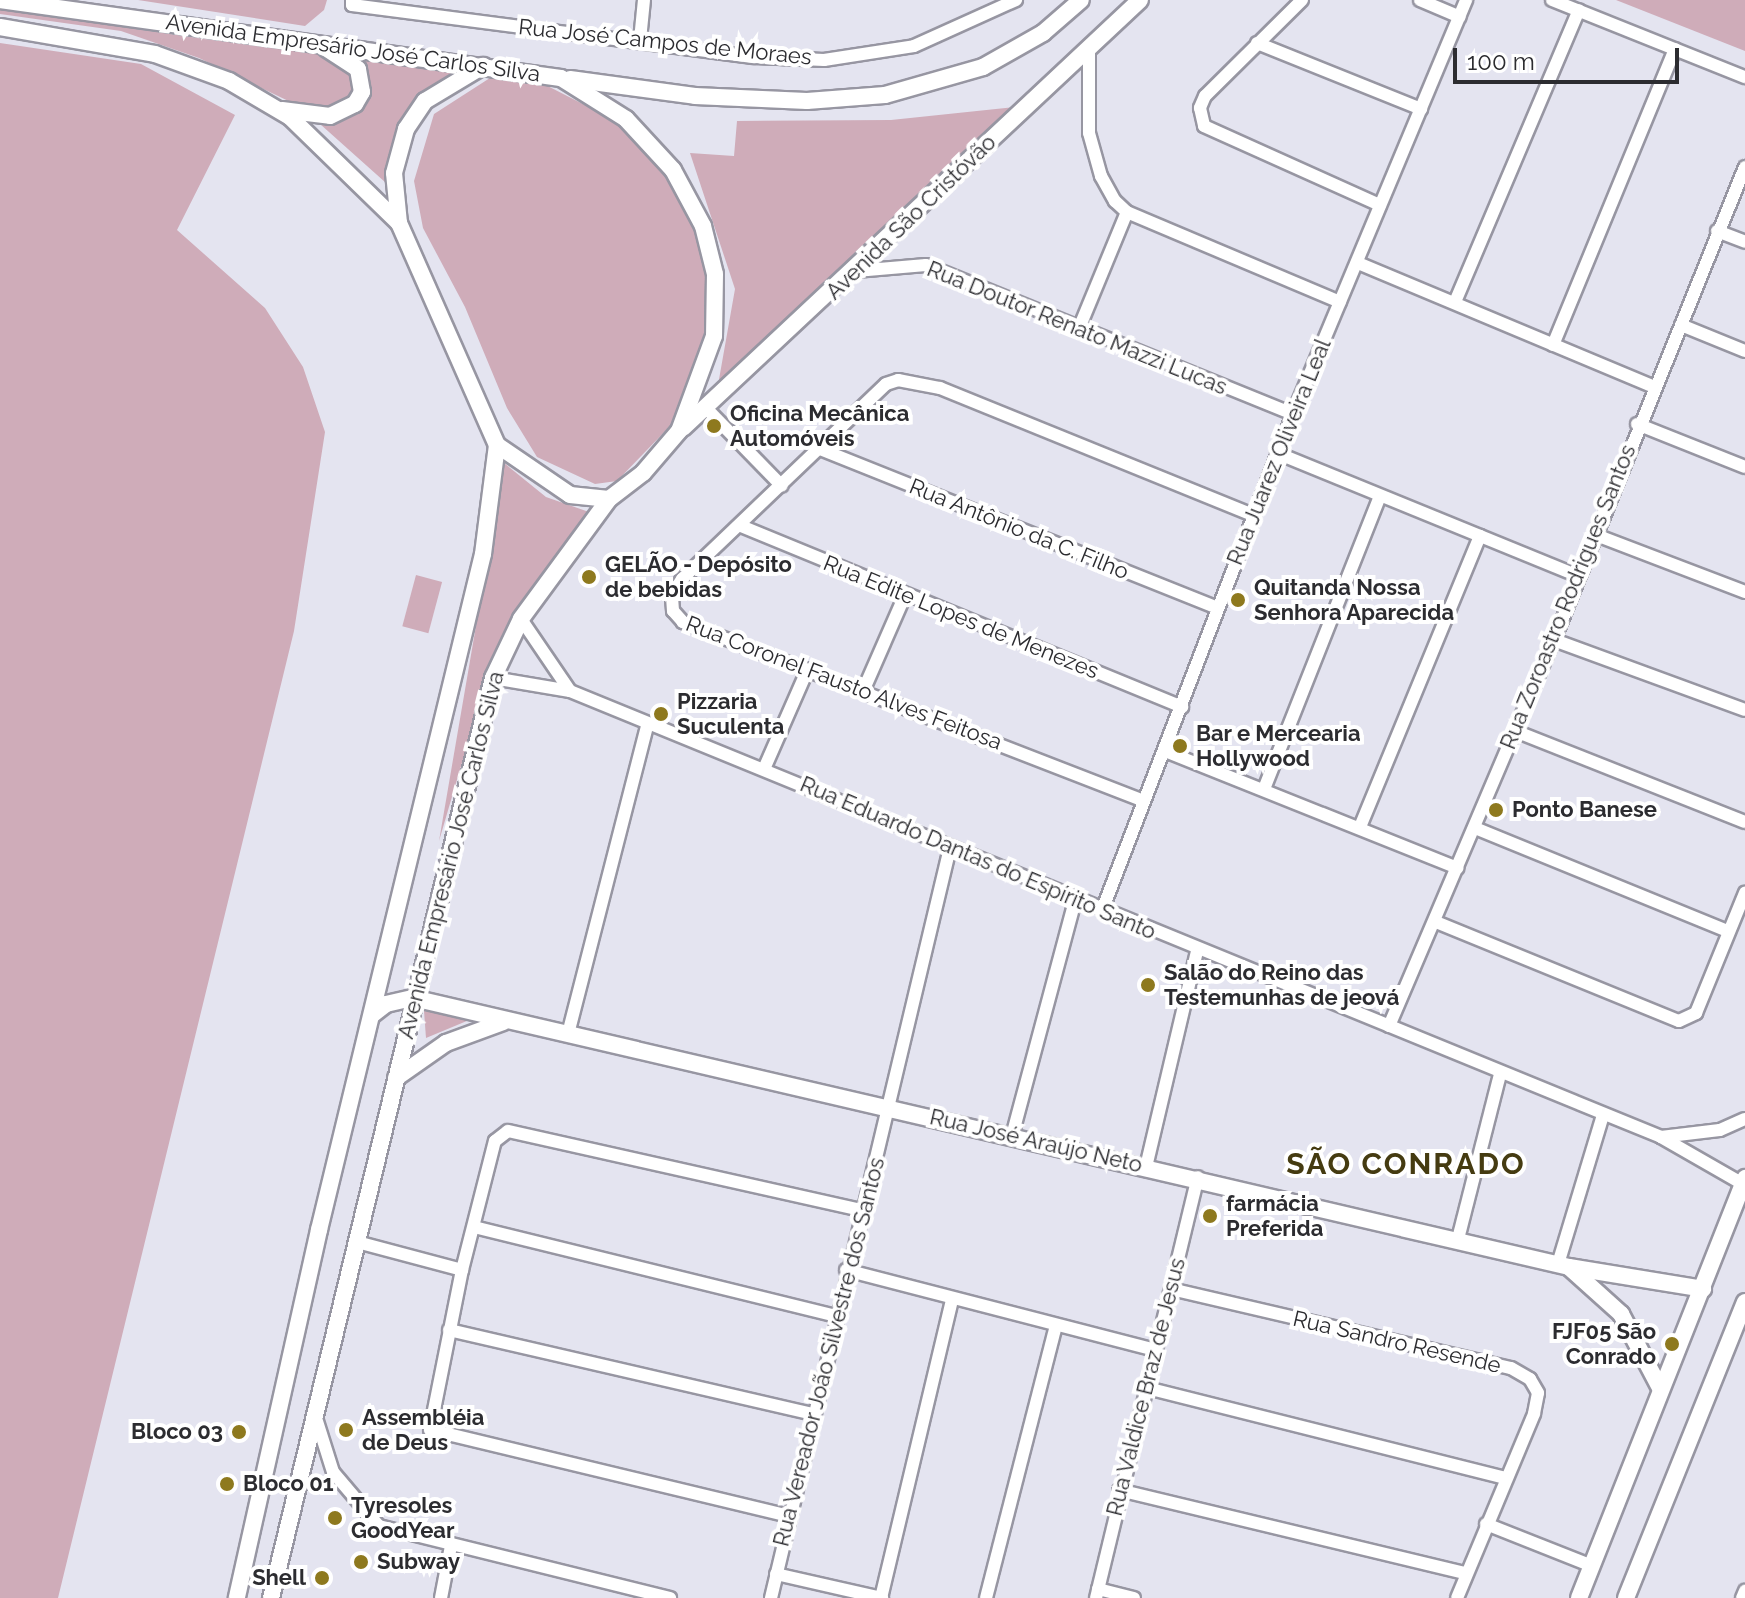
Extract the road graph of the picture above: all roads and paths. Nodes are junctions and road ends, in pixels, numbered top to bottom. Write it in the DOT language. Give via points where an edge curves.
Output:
graph roads {
  1 [pos="0,0"];
  2 [pos="644,0"];
  3 [pos="1016,0"];
  4 [pos="1081,0"];
  5 [pos="1140,0"];
  6 [pos="1301,0"];
  7 [pos="1420,0"];
  8 [pos="1466,0"];
  9 [pos="1552,0"];
  10 [pos="352,3"];
  11 [pos="1579,10"];
  12 [pos="1460,17"];
  13 [pos="0,27"];
  14 [pos="640,40"];
  15 [pos="316,43"];
  16 [pos="1257,43"];
  17 [pos="1089,46"];
  18 [pos="1675,49"];
  19 [pos="483,66"];
  20 [pos="1745,77"];
  21 [pos="561,78"];
  22 [pos="280,109"];
  23 [pos="1421,109"];
  24 [pos="1745,167"];
  25 [pos="1380,205"];
  26 [pos="1127,212"];
  27 [pos="399,223"];
  28 [pos="1717,231"];
  29 [pos="1745,242"];
  30 [pos="1358,263"];
  31 [pos="856,271"];
  32 [pos="1340,302"];
  33 [pos="1455,302"];
  34 [pos="1681,325"];
  35 [pos="1080,326"];
  36 [pos="1553,345"];
  37 [pos="1745,351"];
  38 [pos="1654,387"];
  39 [pos="707,409"];
  40 [pos="1293,414"];
  41 [pos="1637,424"];
  42 [pos="679,431"];
  43 [pos="497,445"];
  44 [pos="820,449"];
  45 [pos="1277,453"];
  46 [pos="1745,467"];
  47 [pos="782,486"];
  48 [pos="1380,496"];
  49 [pos="609,499"];
  50 [pos="1253,515"];
  51 [pos="741,526"];
  52 [pos="1596,535"];
  53 [pos="1480,536"];
  54 [pos="1579,576"];
  55 [pos="1745,592"];
  56 [pos="905,595"];
  57 [pos="1217,608"];
  58 [pos="521,619"];
  59 [pos="1554,640"];
  60 [pos="808,669"];
  61 [pos="493,678"];
  62 [pos="864,689"];
  63 [pos="570,691"];
  64 [pos="1182,707"];
  65 [pos="1745,710"];
  66 [pos="647,726"];
  67 [pos="1515,731"];
  68 [pos="1165,751"];
  69 [pos="764,769"];
  70 [pos="1264,789"];
  71 [pos="1144,801"];
  72 [pos="1745,822"];
  73 [pos="1360,827"];
  74 [pos="1475,828"];
  75 [pos="950,848"];
  76 [pos="1457,868"];
  77 [pos="1745,893"];
  78 [pos="1076,897"];
  79 [pos="1103,908"];
  80 [pos="1436,922"];
  81 [pos="1727,931"];
  82 [pos="1197,951"];
  83 [pos="413,998"];
  84 [pos="372,1015"];
  85 [pos="503,1022"];
  86 [pos="1389,1026"];
  87 [pos="568,1034"];
  88 [pos="1500,1074"];
  89 [pos="396,1078"];
  90 [pos="891,1107"];
  91 [pos="1603,1115"];
  92 [pos="1745,1119"];
  93 [pos="1012,1136"];
  94 [pos="1661,1137"];
  95 [pos="1146,1167"];
  96 [pos="1198,1177"];
  97 [pos="1744,1181"];
  98 [pos="861,1210"];
  99 [pos="474,1227"];
  100 [pos="1458,1239"];
  101 [pos="357,1242"];
  102 [pos="1563,1266"];
  103 [pos="462,1270"];
  104 [pos="846,1270"];
  105 [pos="1171,1289"];
  106 [pos="1703,1289"];
  107 [pos="952,1300"];
  108 [pos="1745,1302"];
  109 [pos="836,1316"];
  110 [pos="1056,1326"];
  111 [pos="449,1330"];
  112 [pos="1156,1350"];
  113 [pos="1147,1388"];
  114 [pos="1660,1388"];
  115 [pos="315,1414"];
  116 [pos="812,1414"];
  117 [pos="1504,1478"];
  118 [pos="1119,1490"];
  119 [pos="789,1516"];
  120 [pos="1486,1524"];
  121 [pos="451,1546"];
  122 [pos="1592,1566"];
  123 [pos="1466,1573"];
  124 [pos="776,1574"];
  125 [pos="1745,1591"];
  126 [pos="1097,1594"];
  127 [pos="237,1598"];
  128 [pos="271,1598"];
  129 [pos="441,1598"];
  130 [pos="670,1598"];
  131 [pos="771,1598"];
  132 [pos="882,1598"];
  133 [pos="986,1598"];
  134 [pos="1134,1598"];
  135 [pos="1457,1598"];
  136 [pos="1579,1598"];
  137 [pos="1626,1598"];
  138 [pos="1742,1598"];
  1 -- 15 [label="main road, Avenida Empresário José Carlos Silva"];
  2 -- 14 [label="street"];
  3 -- 14 [label="street, Rua José Campos de Moraes" via="914,46 824,60 755,57"];
  4 -- 21 [label="main road" via="1043,33 983,67 885,95 807,101 695,96"];
  5 -- 17 [label="main road, Avenida São Cristóvão"];
  6 -- 16 [label="street"];
  7 -- 12 [label="street"];
  8 -- 12 [label="street, Rua Juarez Oliveira Leal"];
  9 -- 11 [label="street"];
  10 -- 14 [label="street, Rua José Campos de Moraes"];
  11 -- 18 [label="street"];
  11 -- 33 [label="street"];
  12 -- 23 [label="street, Rua Juarez Oliveira Leal"];
  13 -- 22 [label="main road, Avenida Empresário José Carlos Silva" via="155,54 229,81"];
  15 -- 19 [label="main road, Avenida Empresário José Carlos Silva"];
  15 -- 22 [label="main road" via="358,69 362,92 343,113 330,116"];
  16 -- 23 [label="street"];
  16 -- 25 [label="street" via="1202,100 1200,116 1208,132"];
  17 -- 26 [label="street" via="1087,102 1094,156 1115,201"];
  17 -- 31 [label="main road, Avenida São Cristóvão"];
  18 -- 20 [label="street"];
  18 -- 36 [label="street"];
  19 -- 21 [label="main road, Avenida Empresário José Carlos Silva"];
  19 -- 27 [label="main road" via="432,96 406,129 394,173"];
  21 -- 42 [label="main road, Avenida Empresário José Carlos Silva" via="646,136 673,170 703,226 715,274 714,336"];
  22 -- 27 [label="main road, Avenida Empresário José Carlos Silva"];
  23 -- 25 [label="street, Rua Juarez Oliveira Leal"];
  24 -- 28 [label="street, Rua Zoroastro Rodrigues Santos"];
  25 -- 30 [label="street, Rua Juarez Oliveira Leal"];
  26 -- 32 [label="street"];
  26 -- 35 [label="street"];
  27 -- 43 [label="main road, Avenida Empresário José Carlos Silva"];
  28 -- 29 [label="street"];
  28 -- 34 [label="street, Rua Zoroastro Rodrigues Santos"];
  30 -- 32 [label="street, Rua Juarez Oliveira Leal"];
  30 -- 33 [label="street"];
  31 -- 35 [label="street, Rua Doutor Renato Mazzi Lucas" via="926,265"];
  31 -- 39 [label="main road, Avenida São Cristóvão"];
  32 -- 40 [label="street, Rua Juarez Oliveira Leal"];
  33 -- 36 [label="street"];
  34 -- 37 [label="street"];
  34 -- 38 [label="street, Rua Zoroastro Rodrigues Santos"];
  35 -- 40 [label="street, Rua Doutor Renato Mazzi Lucas"];
  36 -- 38 [label="street"];
  38 -- 41 [label="street, Rua Zoroastro Rodrigues Santos"];
  39 -- 42 [label="main road, Avenida São Cristóvão"];
  39 -- 47 [label="street"];
  40 -- 45 [label="street, Rua Juarez Oliveira Leal"];
  41 -- 46 [label="street"];
  41 -- 52 [label="street, Rua Zoroastro Rodrigues Santos"];
  42 -- 49 [label="main road, Avenida Empresário José Carlos Silva" via="643,473"];
  43 -- 49 [label="main road" via="570,495"];
  43 -- 84 [label="main road, Avenida Empresário José Carlos Silva" via="483,554"];
  44 -- 47 [label="street, Rua Coronel Fausto Alves Feitosa"];
  44 -- 50 [label="street, Rua Coronel Fausto Alves Feitosa" via="886,384 911,379"];
  44 -- 57 [label="street, Rua Antônio da C. Filho"];
  45 -- 48 [label="street"];
  45 -- 50 [label="street, Rua Juarez Oliveira Leal"];
  47 -- 51 [label="street, Rua Coronel Fausto Alves Feitosa"];
  48 -- 53 [label="street"];
  48 -- 70 [label="street"];
  49 -- 58 [label="main road, Avenida Empresário José Carlos Silva"];
  50 -- 57 [label="street, Rua Juarez Oliveira Leal"];
  51 -- 56 [label="street, Rua Edite Lopes de Menezes"];
  51 -- 60 [label="street, Rua Coronel Fausto Alves Feitosa" via="682,579 672,595 673,611 683,622"];
  52 -- 54 [label="street, Rua Zoroastro Rodrigues Santos"];
  52 -- 55 [label="street"];
  53 -- 54 [label="street"];
  53 -- 73 [label="street"];
  54 -- 59 [label="street, Rua Zoroastro Rodrigues Santos"];
  56 -- 62 [label="street"];
  56 -- 64 [label="street, Rua Edite Lopes de Menezes"];
  57 -- 64 [label="street, Rua Juarez Oliveira Leal"];
  58 -- 61 [label="main road, Avenida Empresário José Carlos Silva"];
  58 -- 63 [label="street"];
  59 -- 65 [label="street"];
  59 -- 67 [label="street, Rua Zoroastro Rodrigues Santos"];
  60 -- 62 [label="street, Rua Coronel Fausto Alves Feitosa"];
  60 -- 69 [label="street"];
  61 -- 63 [label="street, Rua Eduardo Dantas do Espírito Santo"];
  61 -- 83 [label="main road, Avenida Empresário José Carlos Silva"];
  62 -- 71 [label="street, Rua Coronel Fausto Alves Feitosa"];
  63 -- 66 [label="street, Rua Eduardo Dantas do Espírito Santo"];
  64 -- 68 [label="street, Rua Juarez Oliveira Leal"];
  66 -- 69 [label="street, Rua Eduardo Dantas do Espírito Santo"];
  66 -- 87 [label="street"];
  67 -- 72 [label="street"];
  67 -- 74 [label="street, Rua Zoroastro Rodrigues Santos"];
  68 -- 70 [label="street"];
  68 -- 71 [label="street, Rua Juarez Oliveira Leal"];
  69 -- 75 [label="street, Rua Eduardo Dantas do Espírito Santo"];
  70 -- 73 [label="street"];
  71 -- 79 [label="street, Rua Juarez Oliveira Leal"];
  73 -- 76 [label="street"];
  74 -- 76 [label="street, Rua Zoroastro Rodrigues Santos"];
  74 -- 81 [label="street"];
  75 -- 78 [label="street, Rua Eduardo Dantas do Espírito Santo"];
  75 -- 90 [label="street, Rua Vereador João Silvestre dos Santos"];
  76 -- 80 [label="street, Rua Zoroastro Rodrigues Santos"];
  77 -- 81 [label="street"];
  78 -- 79 [label="street, Rua Eduardo Dantas do Espírito Santo"];
  78 -- 93 [label="street"];
  79 -- 82 [label="street, Rua Eduardo Dantas do Espírito Santo"];
  80 -- 81 [label="street" via="1679,1021 1696,1013"];
  80 -- 86 [label="street, Rua Zoroastro Rodrigues Santos"];
  82 -- 86 [label="street, Rua Eduardo Dantas do Espírito Santo"];
  82 -- 95 [label="street"];
  83 -- 84 [label="main road" via="386,1004"];
  83 -- 85 [label="main road, Rua José Araújo Neto"];
  83 -- 89 [label="main road, Avenida Empresário José Carlos Silva"];
  84 -- 127 [label="main road, Avenida Empresário José Carlos Silva"];
  85 -- 87 [label="main road, Rua José Araújo Neto"];
  85 -- 89 [label="main road" via="446,1043"];
  86 -- 88 [label="street, Rua Eduardo Dantas do Espírito Santo"];
  87 -- 90 [label="main road, Rua José Araújo Neto"];
  88 -- 91 [label="street, Rua Eduardo Dantas do Espírito Santo"];
  88 -- 100 [label="street"];
  89 -- 101 [label="main road, Avenida Empresário José Carlos Silva"];
  90 -- 93 [label="main road, Rua José Araújo Neto"];
  90 -- 98 [label="street, Rua Vereador João Silvestre dos Santos"];
  91 -- 94 [label="street, Rua Eduardo Dantas do Espírito Santo"];
  91 -- 102 [label="street"];
  92 -- 94 [label="street, Rua Eduardo Dantas do Espírito Santo" via="1720,1130"];
  93 -- 95 [label="main road, Rua José Araújo Neto"];
  94 -- 97 [label="street"];
  95 -- 96 [label="main road, Rua José Araújo Neto"];
  96 -- 100 [label="main road, Rua José Araújo Neto"];
  96 -- 105 [label="street, Rua Valdice Braz de Jesus"];
  97 -- 106 [label="main road"];
  98 -- 99 [label="street" via="508,1131 495,1141"];
  98 -- 104 [label="street, Rua Vereador João Silvestre dos Santos"];
  99 -- 103 [label="street"];
  99 -- 109 [label="street"];
  100 -- 102 [label="main road, Rua José Araújo Neto"];
  101 -- 103 [label="street"];
  101 -- 115 [label="main road, Avenida Empresário José Carlos Silva"];
  102 -- 106 [label="main road, Rua José Araújo Neto"];
  102 -- 114 [label="main road" via="1621,1314"];
  103 -- 111 [label="street"];
  104 -- 107 [label="street"];
  104 -- 109 [label="street, Rua Vereador João Silvestre dos Santos"];
  105 -- 112 [label="street, Rua Valdice Braz de Jesus"];
  105 -- 117 [label="street, Rua Sandro Resende" via="1524,1374 1535,1385 1538,1402"];
  106 -- 114 [label="main road"];
  107 -- 110 [label="street"];
  107 -- 132 [label="street"];
  108 -- 137 [label="main road"];
  109 -- 116 [label="street, Rua Vereador João Silvestre dos Santos"];
  110 -- 112 [label="street"];
  110 -- 133 [label="street"];
  111 -- 116 [label="street"];
  111 -- 119 [label="street" via="429,1423 432,1432"];
  112 -- 113 [label="street, Rua Valdice Braz de Jesus"];
  113 -- 117 [label="street"];
  113 -- 118 [label="street, Rua Valdice Braz de Jesus"];
  114 -- 122 [label="main road"];
  115 -- 121 [label="street" via="333,1472 379,1526"];
  115 -- 128 [label="main road, Avenida Empresário José Carlos Silva"];
  116 -- 119 [label="street, Rua Vereador João Silvestre dos Santos"];
  117 -- 120 [label="street, Rua Sandro Resende"];
  118 -- 123 [label="street"];
  118 -- 126 [label="street, Rua Valdice Braz de Jesus"];
  119 -- 124 [label="street, Rua Vereador João Silvestre dos Santos"];
  120 -- 122 [label="street"];
  120 -- 123 [label="street, Rua Sandro Resende"];
  121 -- 129 [label="street"];
  121 -- 130 [label="street"];
  122 -- 136 [label="main road"];
  123 -- 135 [label="street, Rua Sandro Resende"];
  124 -- 131 [label="street, Rua Vereador João Silvestre dos Santos"];
  124 -- 132 [label="street"];
  125 -- 138 [label="street"];
  126 -- 134 [label="street"];
}
